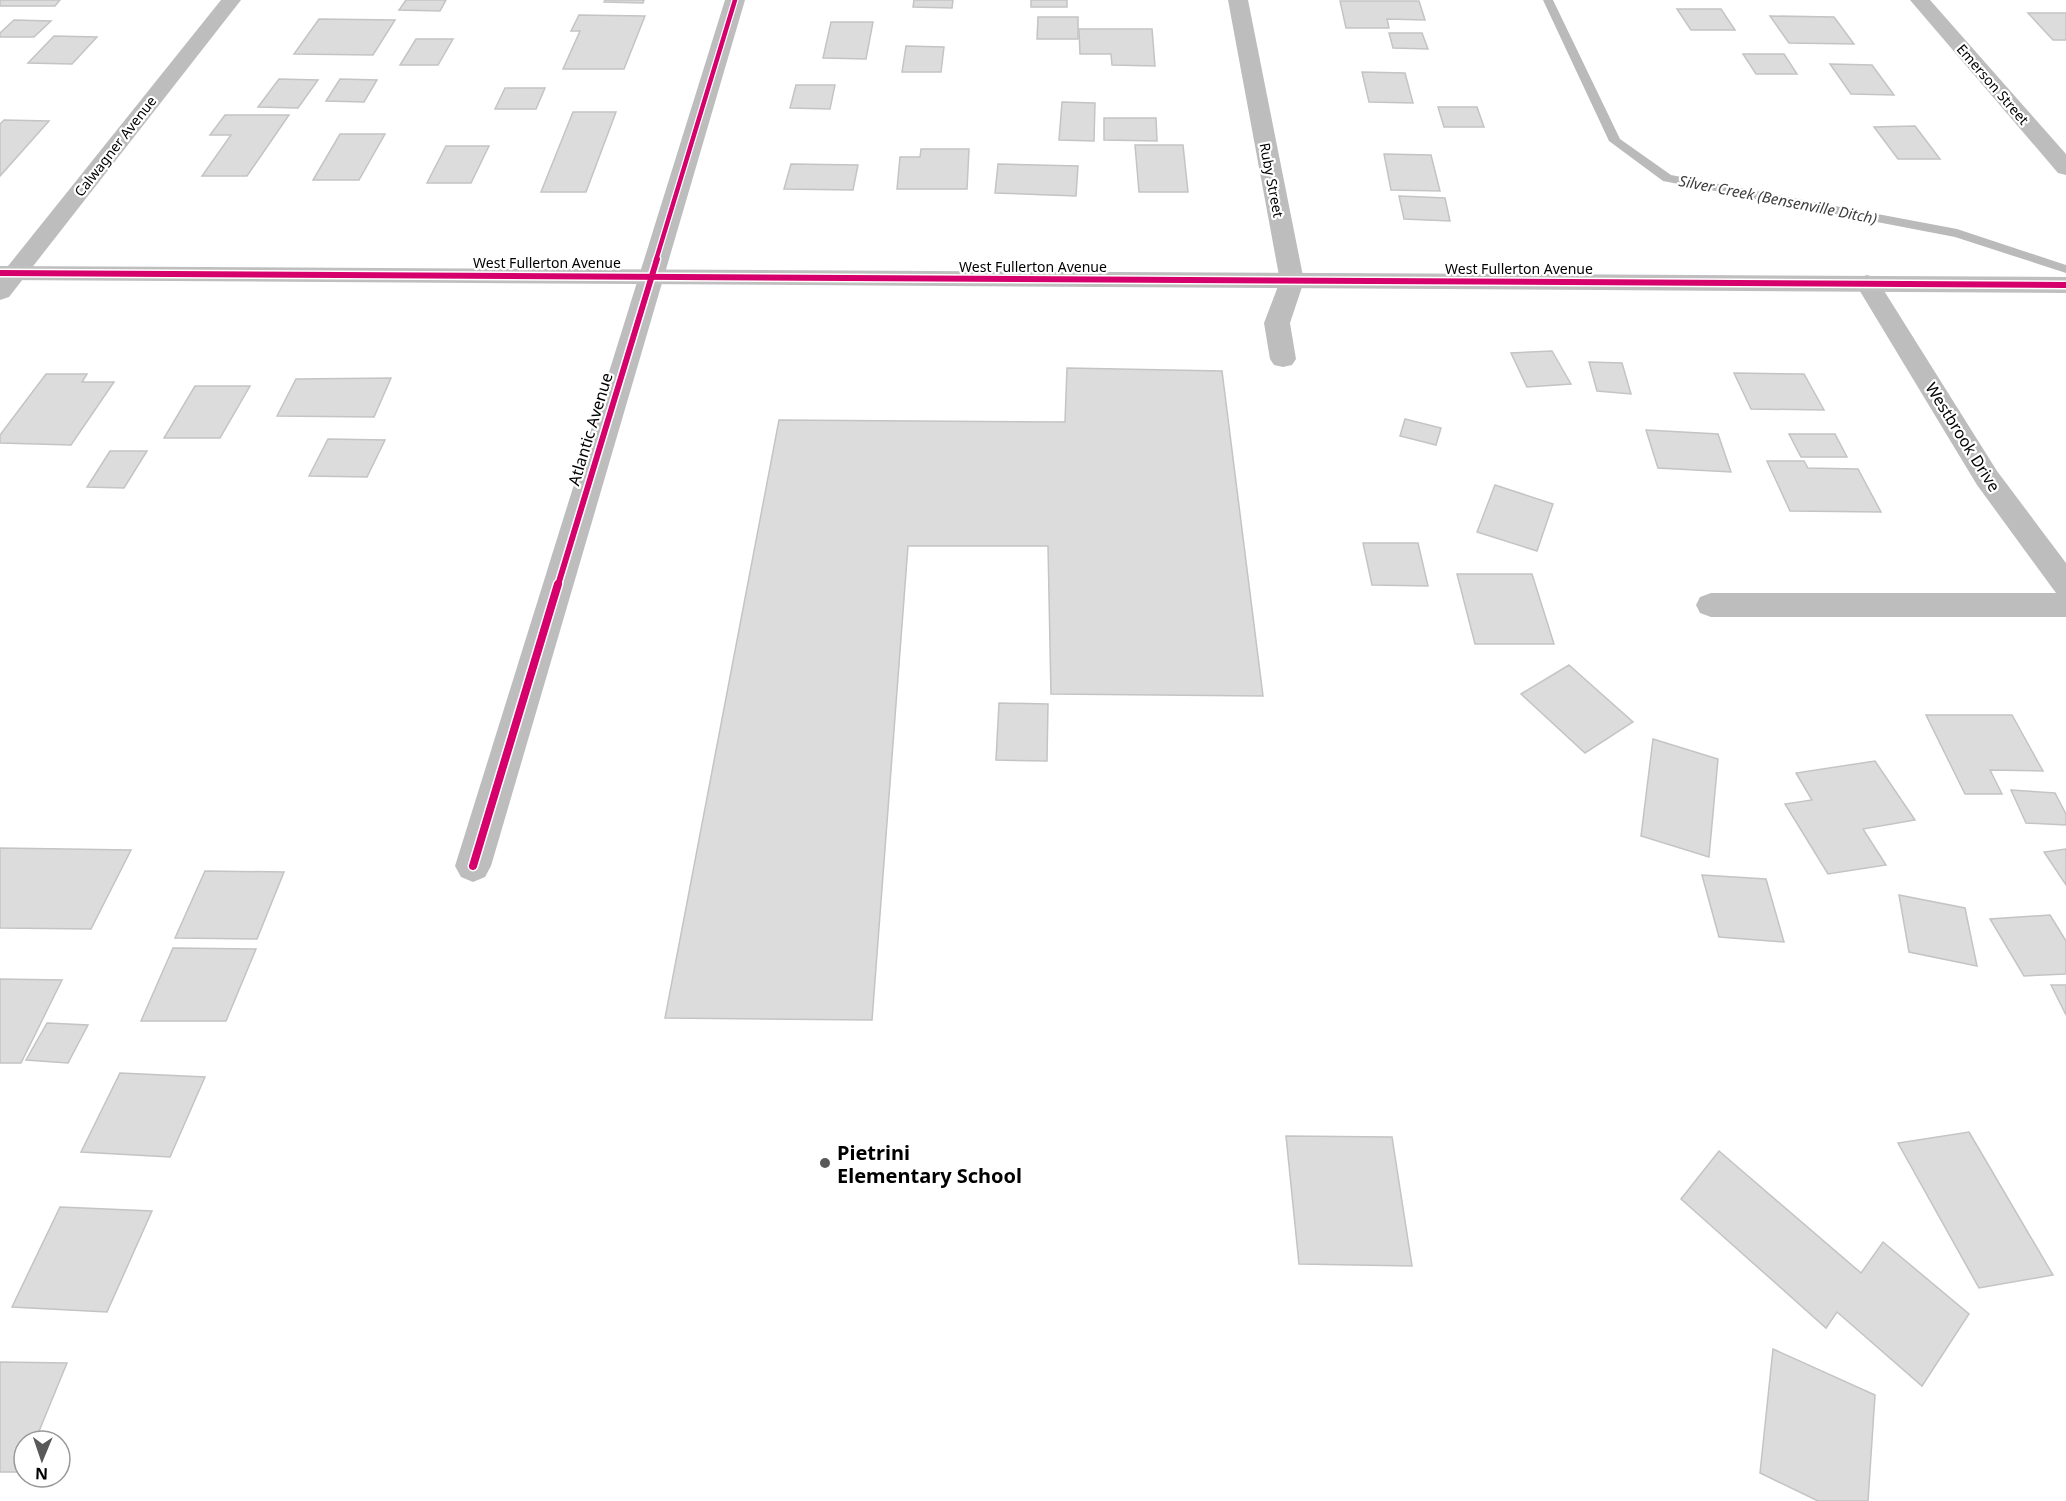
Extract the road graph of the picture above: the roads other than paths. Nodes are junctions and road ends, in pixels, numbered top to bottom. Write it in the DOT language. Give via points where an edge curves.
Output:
graph roads {
  1 [pos="231,0"];
  2 [pos="735,0"];
  3 [pos="1238,0"];
  4 [pos="1920,0"];
  5 [pos="2066,168"];
  6 [pos="7,273"];
  7 [pos="650,276"];
  8 [pos="1292,281"];
  9 [pos="1867,283"];
  10 [pos="2066,285"];
  11 [pos="0,292"];
  12 [pos="1283,359"];
  13 [pos="2066,585"];
  14 [pos="1711,605"];
  15 [pos="2066,605"];
  16 [pos="473,866"];
  1 -- 6 [label="street, Calwagner Avenue"];
  2 -- 7 [label="street, Atlantic Avenue"];
  3 -- 8 [label="street, Ruby Street"];
  4 -- 5 [label="street, Emerson Street"];
  6 -- 7 [label="street, West Fullerton Avenue"];
  6 -- 11 [label="street, Calwagner Avenue"];
  7 -- 8 [label="street, West Fullerton Avenue"];
  7 -- 16 [label="street, Atlantic Avenue"];
  8 -- 9 [label="street, West Fullerton Avenue"];
  8 -- 12 [label="street" via="1277,323"];
  9 -- 10 [label="street, West Fullerton Avenue"];
  9 -- 13 [label="street, Westbrook Drive" via="1987,478"];
  14 -- 15 [label="street"];
}
